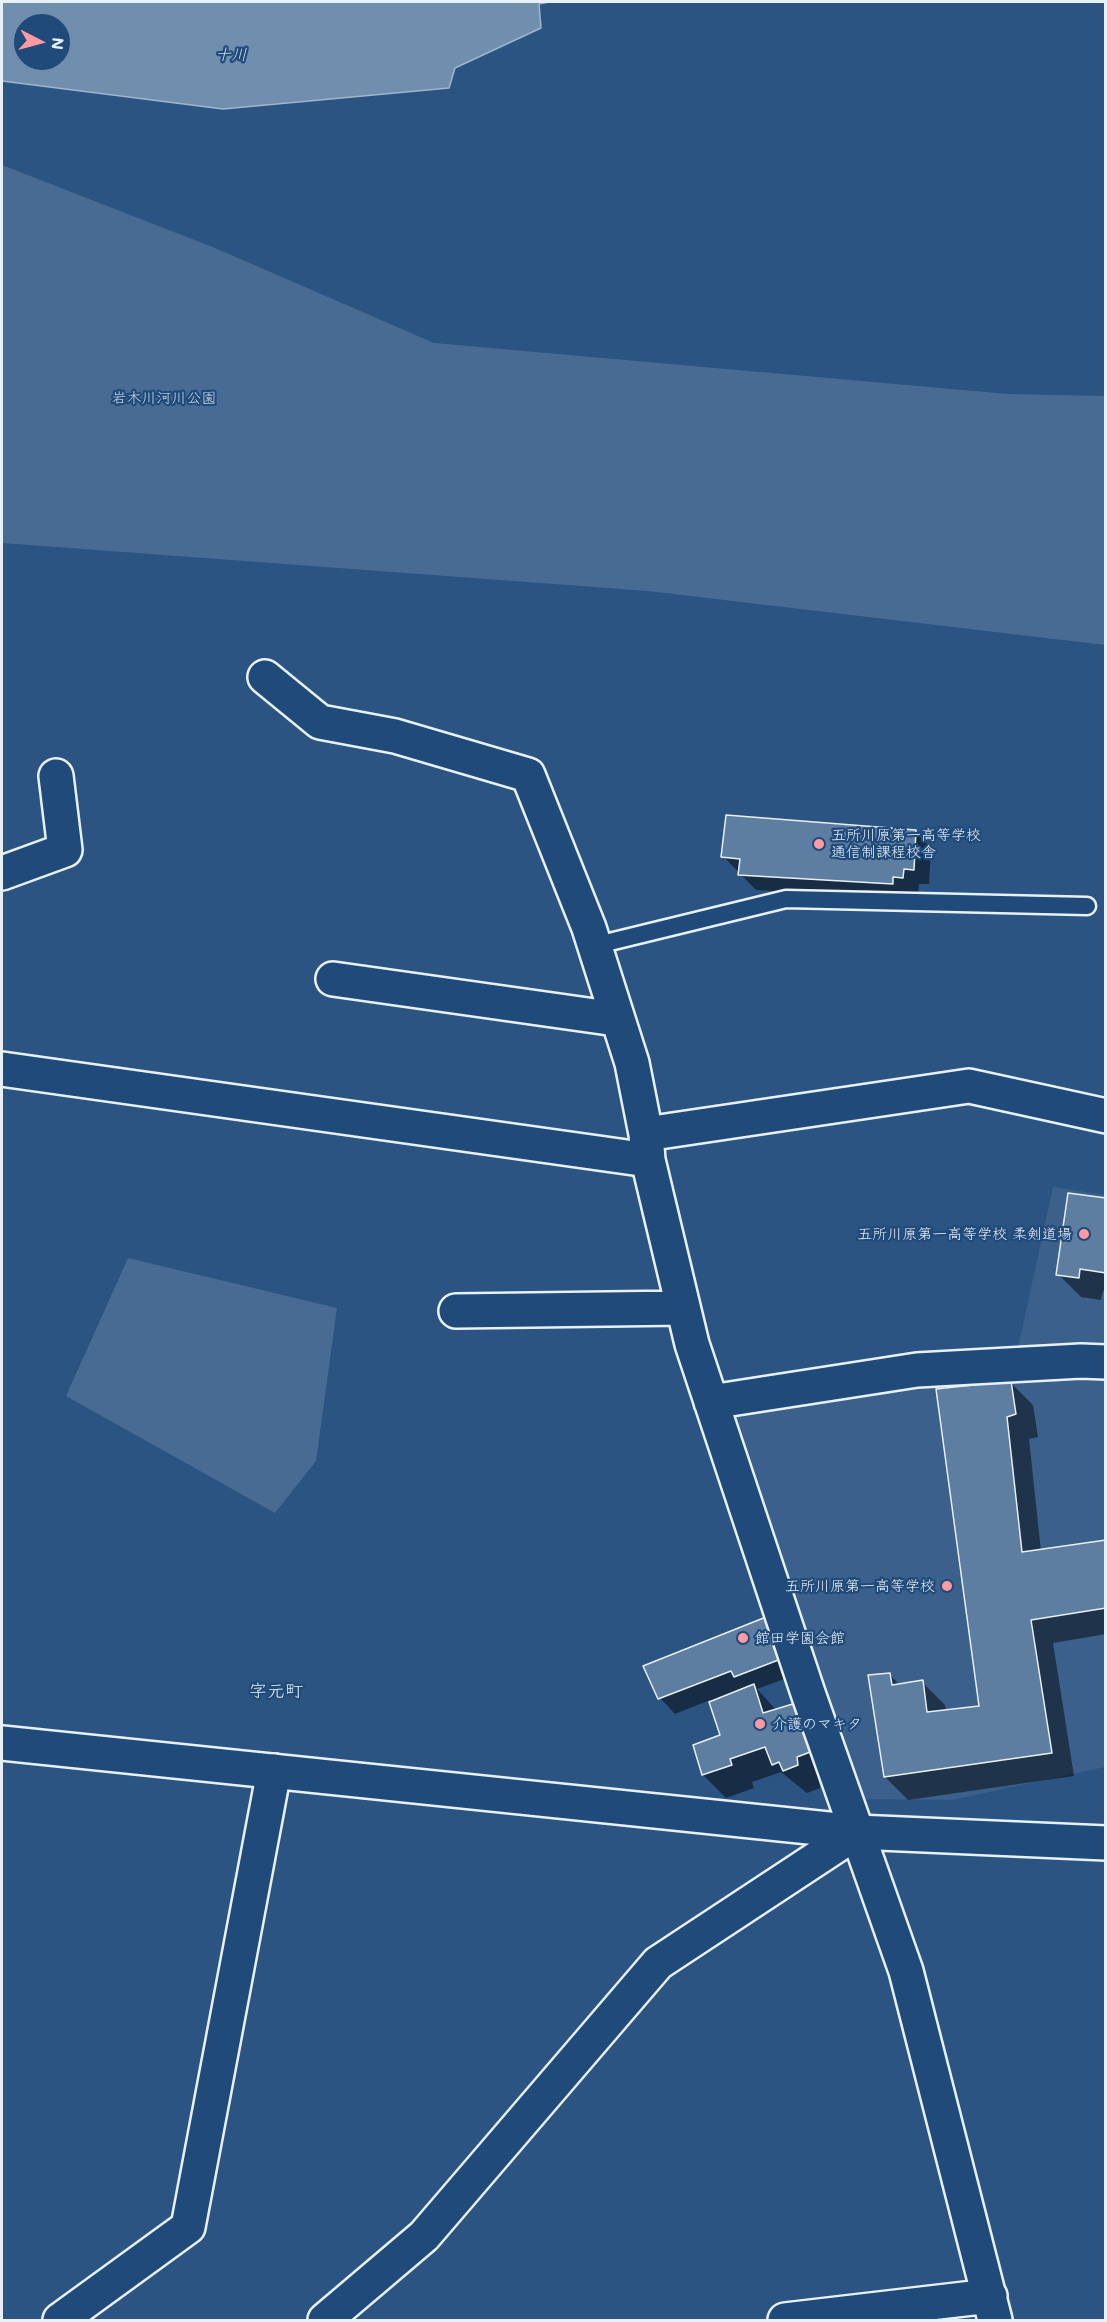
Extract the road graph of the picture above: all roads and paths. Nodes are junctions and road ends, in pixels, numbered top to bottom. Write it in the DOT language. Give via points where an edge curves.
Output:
graph roads {
  1 [pos="265,677"];
  2 [pos="56,776"];
  3 [pos="2,873"];
  4 [pos="1087,906"];
  5 [pos="593,946"];
  6 [pos="333,979"];
  7 [pos="616,1019"];
  8 [pos="2,1069"];
  9 [pos="1106,1116"];
  10 [pos="647,1147"];
  11 [pos="683,1308"];
  12 [pos="456,1311"];
  13 [pos="1106,1362"];
  14 [pos="711,1402"];
  15 [pos="2,1743"];
  16 [pos="274,1771"];
  17 [pos="857,1832"];
  18 [pos="1106,1843"];
  19 [pos="992,2308"];
  20 [pos="60,2320"];
  21 [pos="325,2320"];
  22 [pos="785,2320"];
  1 -- 5 [label="street" via="320,722 395,735 528,775"];
  2 -- 3 [label="street" via="65,850"];
  4 -- 5 [label="lane" via="786,899"];
  5 -- 7 [label="street"];
  6 -- 7 [label="street"];
  7 -- 10 [label="street" via="632,1064"];
  8 -- 10 [label="street"];
  9 -- 10 [label="street" via="969,1086"];
  10 -- 11 [label="street"];
  11 -- 12 [label="street"];
  11 -- 14 [label="street"];
  13 -- 14 [label="street" via="917,1370"];
  14 -- 17 [label="street"];
  15 -- 16 [label="street"];
  16 -- 17 [label="street"];
  16 -- 20 [label="street" via="188,2227"];
  17 -- 18 [label="street"];
  17 -- 19 [label="street" via="906,1971"];
  17 -- 21 [label="street" via="658,1963 424,2236"];
  19 -- 22 [label="street"];
}
